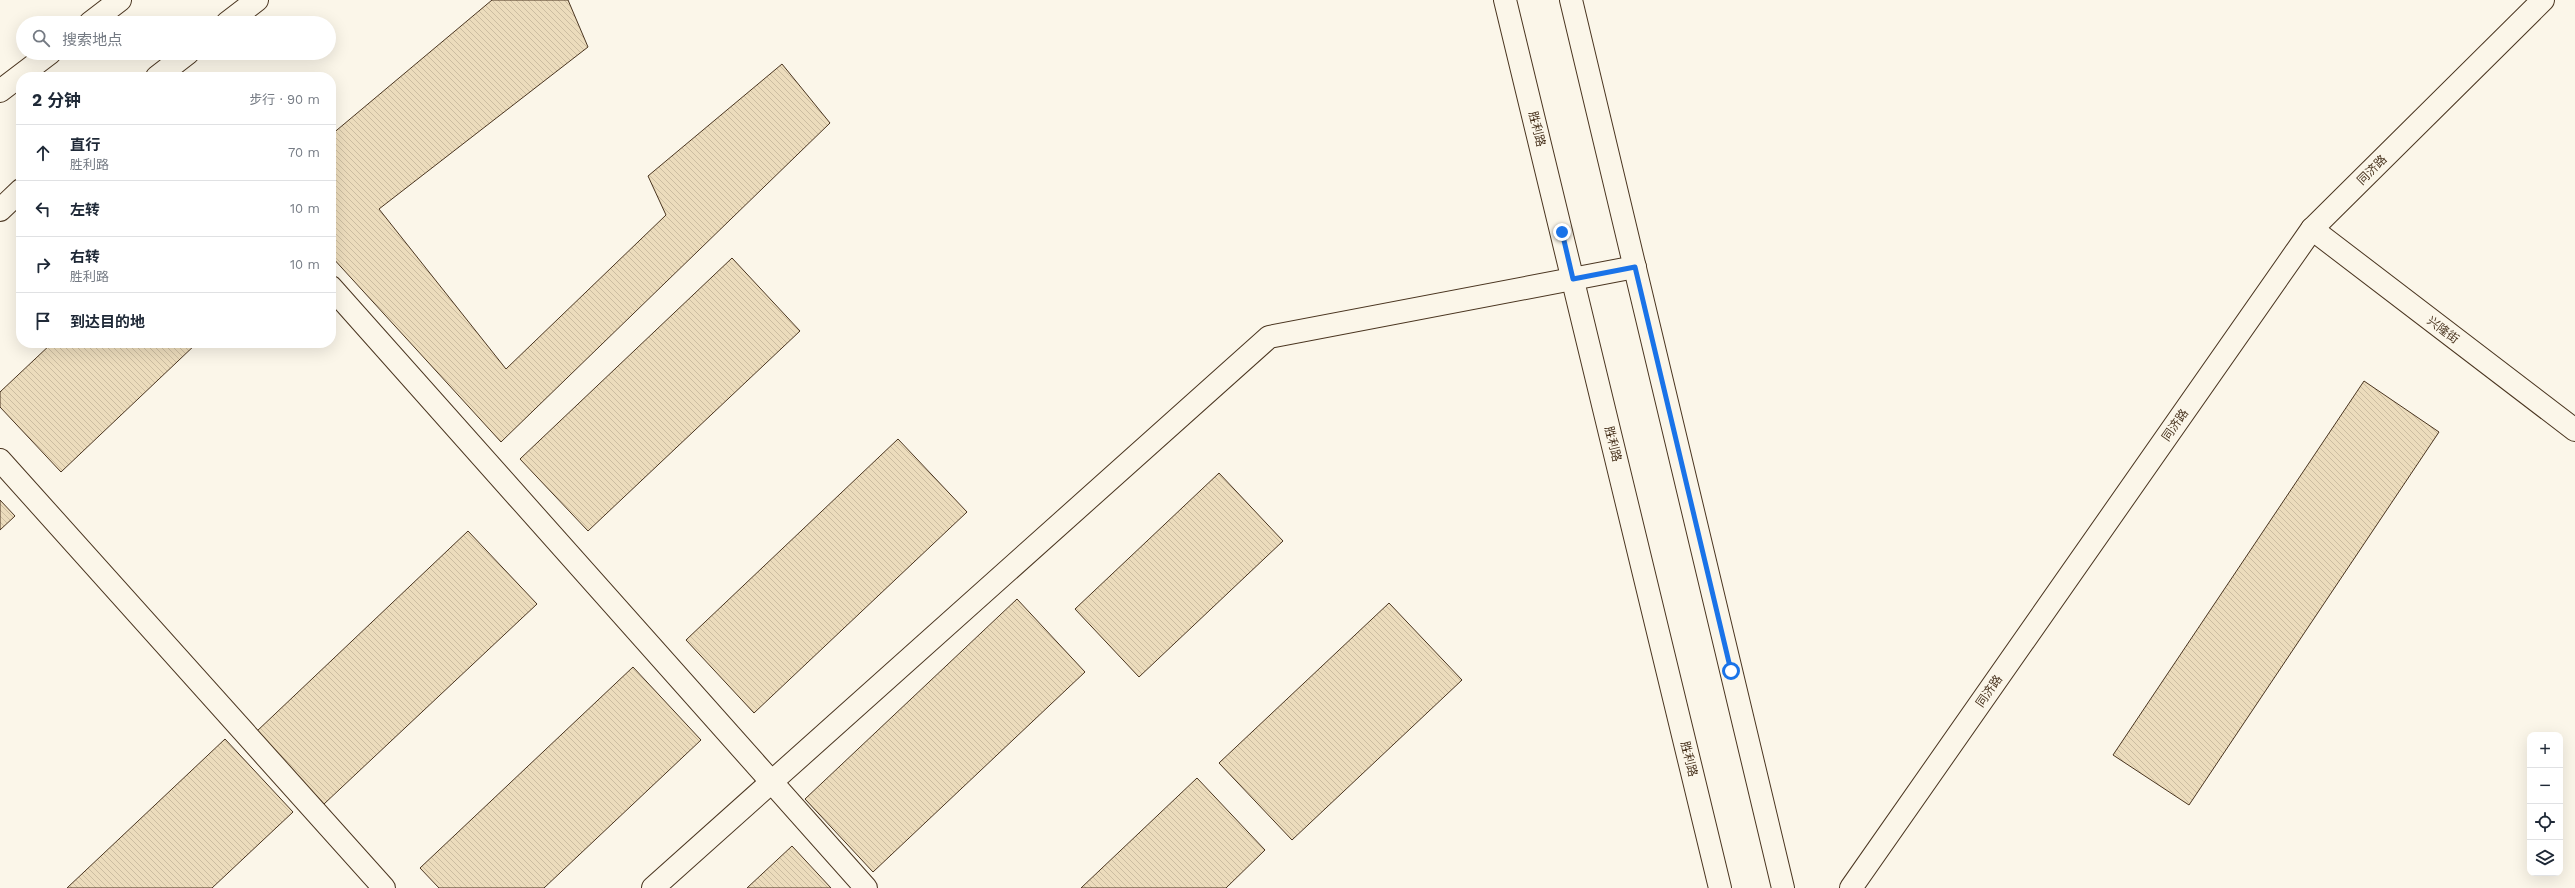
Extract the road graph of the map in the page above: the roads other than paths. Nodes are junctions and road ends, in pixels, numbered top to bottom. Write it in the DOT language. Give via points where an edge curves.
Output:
graph roads {
  1 [pos="120,0"];
  2 [pos="257,0"];
  3 [pos="1505,0"];
  4 [pos="1571,0"];
  5 [pos="2543,0"];
  6 [pos="99,16"];
  7 [pos="236,16"];
  8 [pos="41,60"];
  9 [pos="179,60"];
  10 [pos="25,72"];
  11 [pos="163,72"];
  12 [pos="16,79"];
  13 [pos="0,91"];
  14 [pos="16,195"];
  15 [pos="0,210"];
  16 [pos="2312,229"];
  17 [pos="1635,267"];
  18 [pos="1573,279"];
  19 [pos="336,293"];
  20 [pos="2575,430"];
  21 [pos="0,460"];
  22 [pos="772,782"];
  23 [pos="384,888"];
  24 [pos="653,888"];
  25 [pos="866,888"];
  26 [pos="1720,888"];
  27 [pos="1783,888"];
  28 [pos="1851,888"];
  1 -- 6 [label="street"];
  2 -- 7 [label="street"];
  3 -- 18 [label="street, 胜利路"];
  4 -- 17 [label="street"];
  5 -- 16 [label="street, 同济路"];
  8 -- 10 [label="street"];
  9 -- 11 [label="street"];
  12 -- 13 [label="street"];
  14 -- 15 [label="street"];
  16 -- 20 [label="street, 兴隆街"];
  16 -- 28 [label="street, 同济路"];
  17 -- 18 [label="street"];
  17 -- 27 [label="street"];
  18 -- 22 [label="street" via="1269,337"];
  18 -- 26 [label="street, 胜利路"];
  19 -- 22 [label="street"];
  21 -- 23 [label="street"];
  22 -- 24 [label="street"];
  22 -- 25 [label="street"];
}
